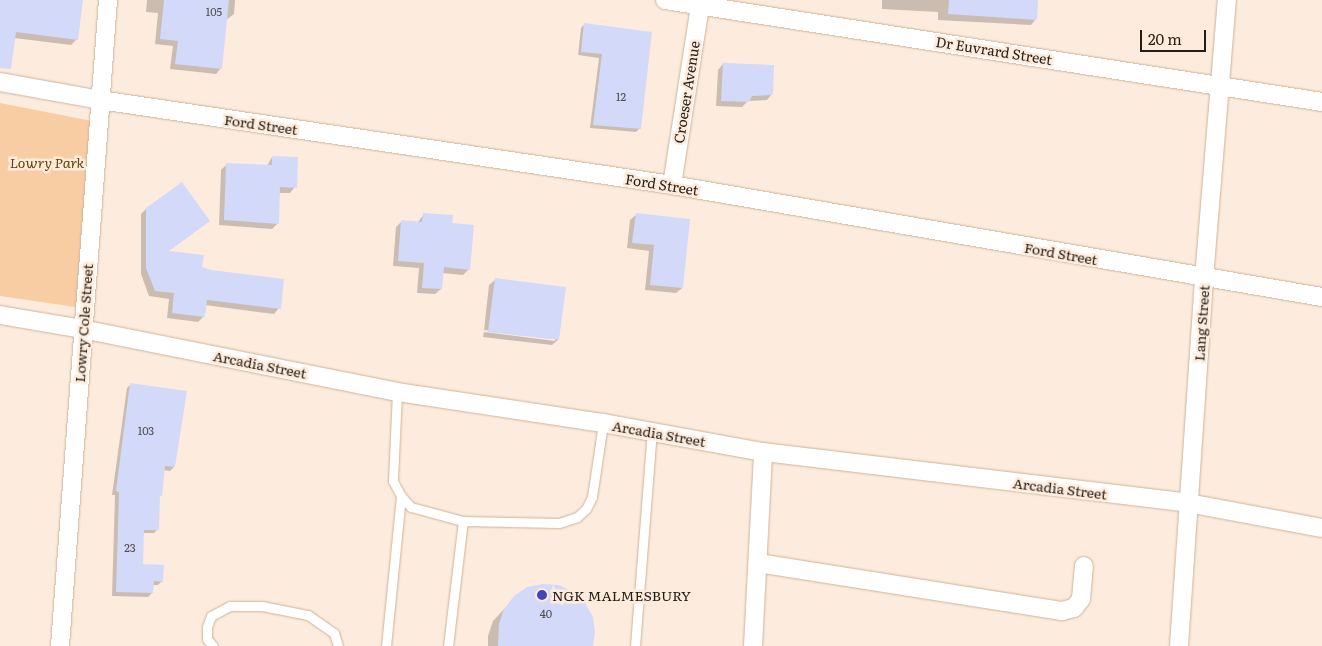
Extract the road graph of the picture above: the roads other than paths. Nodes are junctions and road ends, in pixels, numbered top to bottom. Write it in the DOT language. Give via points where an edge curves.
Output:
graph roads {
  1 [pos="108,0"];
  2 [pos="665,0"];
  3 [pos="1227,0"];
  4 [pos="700,3"];
  5 [pos="0,82"];
  6 [pos="1221,85"];
  7 [pos="100,100"];
  8 [pos="1322,102"];
  9 [pos="672,185"];
  10 [pos="1204,278"];
  11 [pos="1322,297"];
  12 [pos="0,315"];
  13 [pos="82,328"];
  14 [pos="396,392"];
  15 [pos="603,423"];
  16 [pos="652,432"];
  17 [pos="763,452"];
  18 [pos="401,496"];
  19 [pos="1188,503"];
  20 [pos="463,521"];
  21 [pos="1322,528"];
  22 [pos="758,564"];
  23 [pos="1084,566"];
  24 [pos="60,646"];
  25 [pos="213,646"];
  26 [pos="338,646"];
  27 [pos="386,646"];
  28 [pos="448,646"];
  29 [pos="635,646"];
  30 [pos="752,646"];
  31 [pos="1179,646"];
  1 -- 7 [label="street, Lowry Cole Street"];
  2 -- 4 [label="street, Dr Euvrard Street"];
  3 -- 6 [label="street, Lang Street"];
  4 -- 6 [label="street, Dr Euvrard Street"];
  4 -- 9 [label="street, Croeser Avenue"];
  5 -- 7 [label="street, Ford Street"];
  6 -- 8 [label="street, Dr Euvrard Street"];
  6 -- 10 [label="street, Lang Street"];
  7 -- 9 [label="street, Ford Street"];
  7 -- 13 [label="street, Lowry Cole Street"];
  9 -- 10 [label="street, Ford Street"];
  10 -- 11 [label="street, Ford Street"];
  10 -- 19 [label="street, Lang Street"];
  12 -- 13 [label="street, Arcadia Street"];
  13 -- 14 [label="street, Arcadia Street"];
  13 -- 24 [label="street, Lowry Cole Street"];
  14 -- 15 [label="street, Arcadia Street"];
  14 -- 18 [label="lane" via="392,467 393,481"];
  15 -- 16 [label="street, Arcadia Street"];
  15 -- 20 [label="lane" via="592,497 577,517 560,523"];
  16 -- 17 [label="street, Arcadia Street"];
  16 -- 29 [label="lane"];
  17 -- 19 [label="street, Arcadia Street"];
  17 -- 22 [label="street"];
  18 -- 20 [label="lane" via="412,507"];
  18 -- 27 [label="lane"];
  19 -- 21 [label="street, Arcadia Street"];
  19 -- 31 [label="street, Lang Street"];
  20 -- 28 [label="lane"];
  22 -- 23 [label="street" via="1062,611 1074,608 1081,599"];
  22 -- 30 [label="street"];
  25 -- 26 [label="lane" via="207,639 211,616 230,606 262,606 308,615 334,633"];
}
